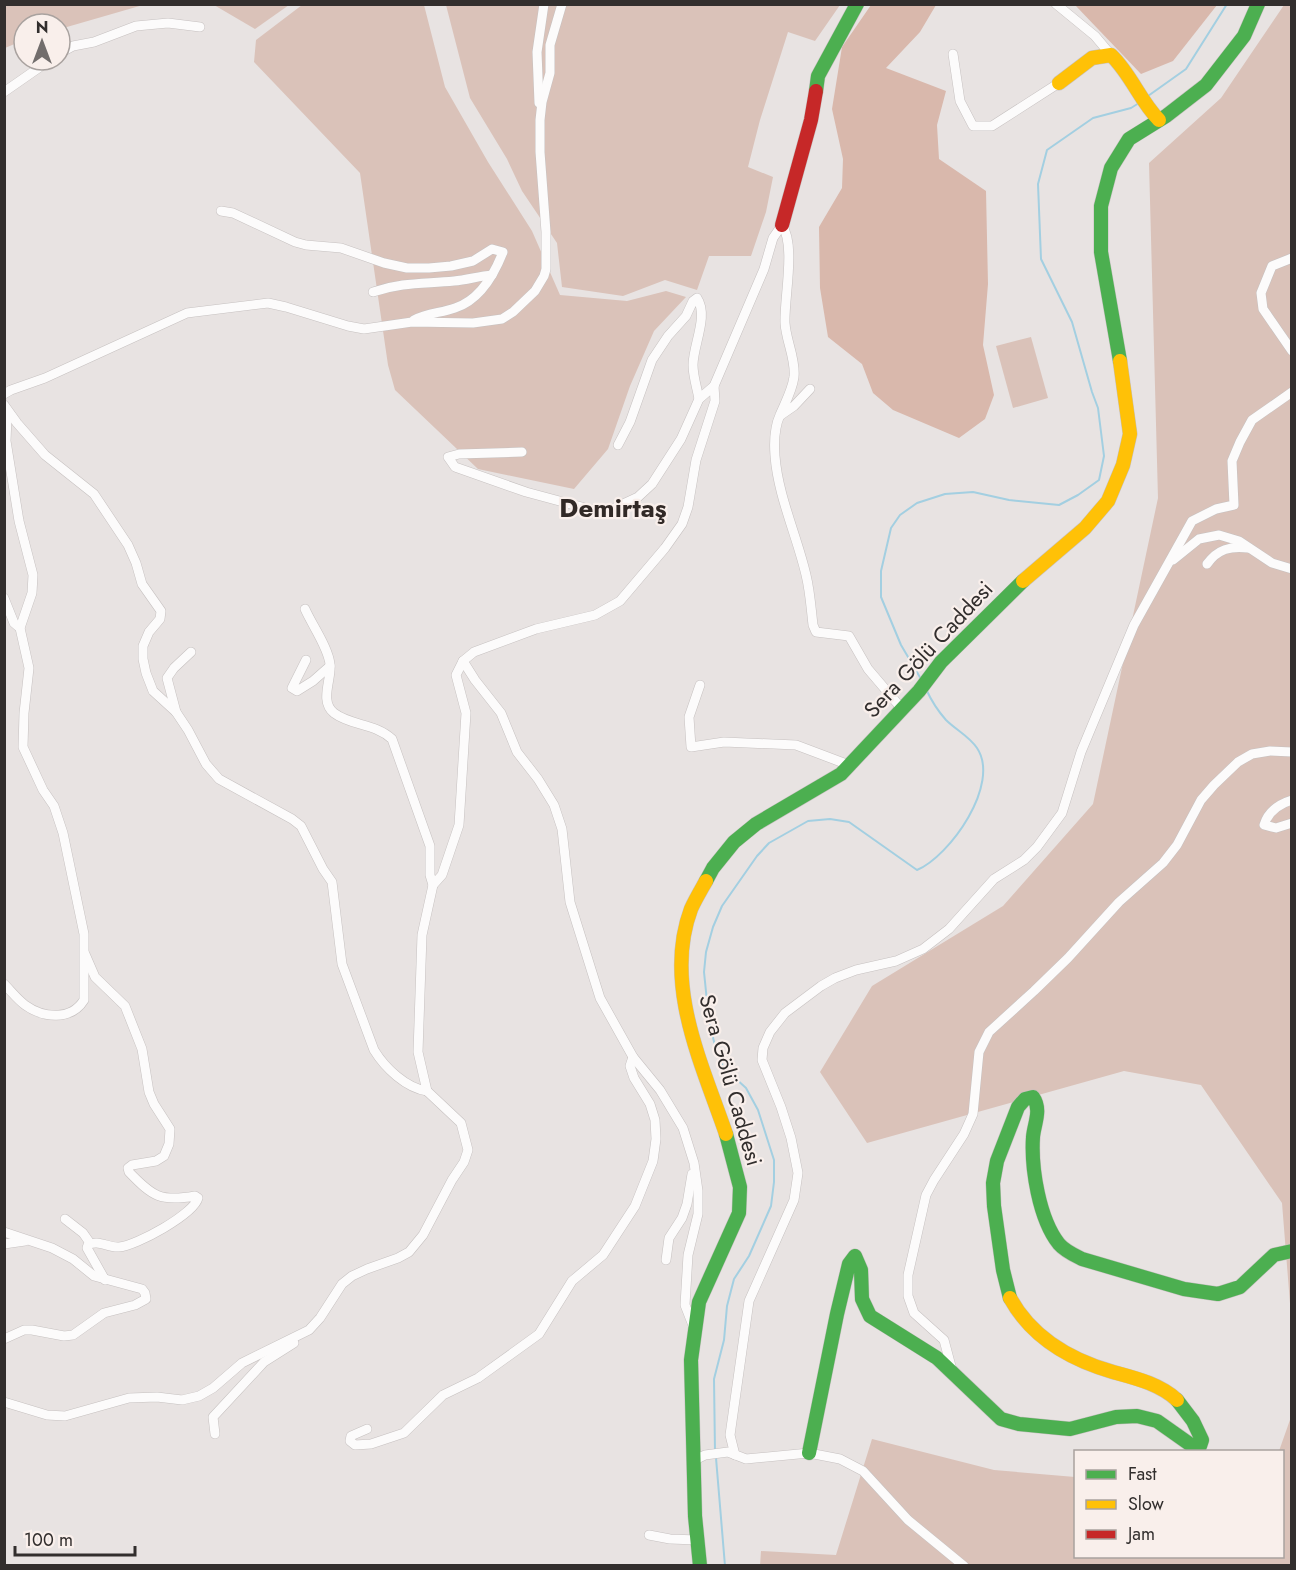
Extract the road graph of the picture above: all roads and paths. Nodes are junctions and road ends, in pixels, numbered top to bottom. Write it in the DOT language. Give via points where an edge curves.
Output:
graph roads {
  1 [pos="543,4"];
  2 [pos="562,4"];
  3 [pos="857,4"];
  4 [pos="1056,4"];
  5 [pos="1257,4"];
  6 [pos="200,27"];
  7 [pos="72,47"];
  8 [pos="953,54"];
  9 [pos="1111,55"];
  10 [pos="33,72"];
  11 [pos="1059,83"];
  12 [pos="4,92"];
  13 [pos="1154,115"];
  14 [pos="540,120"];
  15 [pos="221,211"];
  16 [pos="783,225"];
  17 [pos="1292,258"];
  18 [pos="492,275"];
  19 [pos="373,292"];
  20 [pos="412,322"];
  21 [pos="1292,351"];
  22 [pos="714,386"];
  23 [pos="810,389"];
  24 [pos="1292,392"];
  25 [pos="4,394"];
  26 [pos="699,399"];
  27 [pos="4,406"];
  28 [pos="779,416"];
  29 [pos="618,444"];
  30 [pos="522,452"];
  31 [pos="1248,548"];
  32 [pos="1169,563"];
  33 [pos="1207,564"];
  34 [pos="1292,569"];
  35 [pos="4,598"];
  36 [pos="305,609"];
  37 [pos="20,628"];
  38 [pos="191,652"];
  39 [pos="306,660"];
  40 [pos="463,661"];
  41 [pos="330,666"];
  42 [pos="700,685"];
  43 [pos="902,709"];
  44 [pos="176,712"];
  45 [pos="1292,752"];
  46 [pos="849,765"];
  47 [pos="1292,800"];
  48 [pos="1292,823"];
  49 [pos="433,885"];
  50 [pos="84,952"];
  51 [pos="4,984"];
  52 [pos="633,1057"];
  53 [pos="427,1091"];
  54 [pos="694,1163"];
  55 [pos="65,1219"];
  56 [pos="4,1232"];
  57 [pos="30,1241"];
  58 [pos="90,1243"];
  59 [pos="4,1244"];
  60 [pos="1292,1251"];
  61 [pos="666,1260"];
  62 [pos="105,1280"];
  63 [pos="320,1318"];
  64 [pos="694,1329"];
  65 [pos="4,1339"];
  66 [pos="952,1372"];
  67 [pos="4,1402"];
  68 [pos="367,1429"];
  69 [pos="215,1434"];
  70 [pos="731,1453"];
  71 [pos="809,1453"];
  72 [pos="700,1457"];
  73 [pos="649,1535"];
  74 [pos="697,1540"];
  75 [pos="700,1566"];
  76 [pos="964,1566"];
  1 -- 14 [label="street" via="537,63"];
  2 -- 14 [label="street" via="550,45 550,73"];
  3 -- 16 [label="street" via="818,76 811,120"];
  4 -- 9 [label="street" via="1095,36"];
  5 -- 13 [label="street, Sera Gölü Caddesi" via="1244,36 1206,85"];
  6 -- 7 [label="street" via="168,22 136,26"];
  8 -- 11 [label="street" via="960,101 973,126 992,126"];
  9 -- 11 [label="street" via="1092,58"];
  9 -- 13 [label="street" via="1123,66"];
  10 -- 12 [label="street"];
  13 -- 43 [label="street, Sera Gölü Caddesi" via="1129,140 1111,168 1101,206 1101,252 1130,434 1116,483 1108,501 1085,528 1011,591 941,662"];
  14 -- 20 [label="street" via="546,269 535,291 502,319 473,323"];
  15 -- 18 [label="street" via="295,242 341,248 407,268 440,268 473,261 492,249 503,252"];
  16 -- 22 [label="street" via="773,238 764,269"];
  16 -- 28 [label="street" via="787,231 788,257 785,324 794,376"];
  17 -- 21 [label="street" via="1272,266 1261,293 1263,309"];
  18 -- 19 [label="street" via="396,285"];
  18 -- 20 [label="street" via="466,304"];
  20 -- 25 [label="street" via="364,329 268,303 187,313"];
  22 -- 26 [label="street"];
  22 -- 40 [label="street" via="715,401 696,460 682,524 620,601 595,615 536,629 474,652"];
  23 -- 28 [label="street"];
  24 -- 32 [label="street" via="1252,420 1240,442 1232,461 1234,505 1192,521"];
  26 -- 29 [label="street" via="693,365 700,319 697,298 652,360"];
  26 -- 30 [label="street" via="681,439 652,484 638,497 610,510 592,510 526,492 455,466 448,457"];
  27 -- 37 [label="street" via="19,521 33,575 32,593"];
  27 -- 44 [label="street" via="45,455 94,494 128,545 142,584 161,611 143,646 146,673 153,690"];
  28 -- 43 [label="street" via="775,457 807,576 813,625 816,632 849,636 868,669"];
  31 -- 32 [label="street" via="1219,535 1199,539"];
  31 -- 33 [label="street" via="1234,546 1223,550"];
  31 -- 34 [label="street"];
  32 -- 70 [label="street" via="1134,625 1102,698 1062,813 1037,847 994,879 949,928 923,949 835,978 785,1014 770,1032 762,1060 782,1107 798,1173 794,1200 749,1301 730,1435"];
  35 -- 37 [label="street"];
  36 -- 41 [label="street"];
  37 -- 50 [label="street" via="29,668 22,747 54,806 63,833 84,934"];
  38 -- 44 [label="street" via="167,678"];
  39 -- 41 [label="street" via="292,688 297,691"];
  40 -- 49 [label="street" via="456,675 466,713 459,825 442,875"];
  40 -- 52 [label="street" via="501,713 517,752 554,805 562,829 570,902 600,998"];
  41 -- 49 [label="street" via="326,702 332,712 383,730 392,739 430,846 429,875"];
  42 -- 46 [label="street" via="689,717 691,747 724,742 796,745"];
  43 -- 46 [label="street, Sera Gölü Caddesi"];
  44 -- 53 [label="street" via="219,779 301,826 332,882 342,964 375,1050 382,1062 416,1089"];
  45 -- 66 [label="street" via="1252,754 1214,784 1163,863 989,1032 980,1052 973,1114 926,1195 908,1275 908,1296 914,1313 944,1340"];
  46 -- 64 [label="street, Sera Gölü Caddesi" via="841,774 756,824 734,842 713,868 691,909 684,937 684,997 692,1037 729,1142 740,1187 739,1213 699,1302"];
  47 -- 48 [label="street" via="1278,806 1264,825 1276,828"];
  49 -- 53 [label="street" via="422,935 418,1029 418,1052"];
  50 -- 51 [label="street" via="84,1000 78,1010 64,1015 40,1013 24,1004"];
  50 -- 58 [label="street" via="95,977 125,1006 142,1049 149,1092 170,1129 164,1156 132,1165 129,1172 162,1198 198,1198 182,1216 134,1244 119,1247"];
  52 -- 54 [label="street" via="660,1090 683,1128"];
  52 -- 68 [label="street" via="630,1066 634,1078 655,1120 653,1161 635,1206 603,1255 572,1281 539,1334 478,1378 443,1395 404,1433 371,1444 356,1445 350,1441 351,1436"];
  53 -- 63 [label="street" via="461,1123 468,1150 464,1162 423,1235 409,1252 352,1276 334,1293"];
  54 -- 61 [label="street" via="687,1204 669,1238"];
  54 -- 64 [label="street" via="698,1214 688,1255 685,1305"];
  55 -- 58 [label="street"];
  56 -- 57 [label="street"];
  57 -- 59 [label="street"];
  57 -- 62 [label="street" via="52,1248"];
  58 -- 62 [label="street" via="87,1248"];
  60 -- 66 [label="street" via="1274,1255 1240,1287 1218,1294 1184,1289 1070,1253 1050,1229 1038,1195 1033,1139 1037,1104 1033,1097 1025,1099 1018,1107 993,1178 1010,1296 1028,1322 1065,1353 1093,1367 1145,1380 1171,1394 1187,1411 1202,1440 1200,1446 1191,1445 1157,1421 1137,1416 1116,1417 1070,1429 1019,1424 1001,1419"];
  62 -- 65 [label="street" via="142,1289 146,1299 104,1313 73,1335 24,1330"];
  63 -- 67 [label="street" via="309,1330 242,1363 213,1388 190,1399 129,1398 65,1416"];
  63 -- 69 [label="street" via="317,1328 264,1362 213,1417"];
  64 -- 72 [label="street, Sera Gölü Caddesi" via="691,1360"];
  66 -- 71 [label="street" via="916,1343 870,1316 862,1299 861,1270 855,1256 849,1264 837,1314"];
  70 -- 71 [label="street" via="746,1459"];
  70 -- 72 [label="street"];
  71 -- 76 [label="street" via="840,1459 864,1472 908,1520"];
  72 -- 74 [label="street, Sera Gölü Caddesi"];
  73 -- 74 [label="street"];
  74 -- 75 [label="street, Sera Gölü Caddesi"];
}
